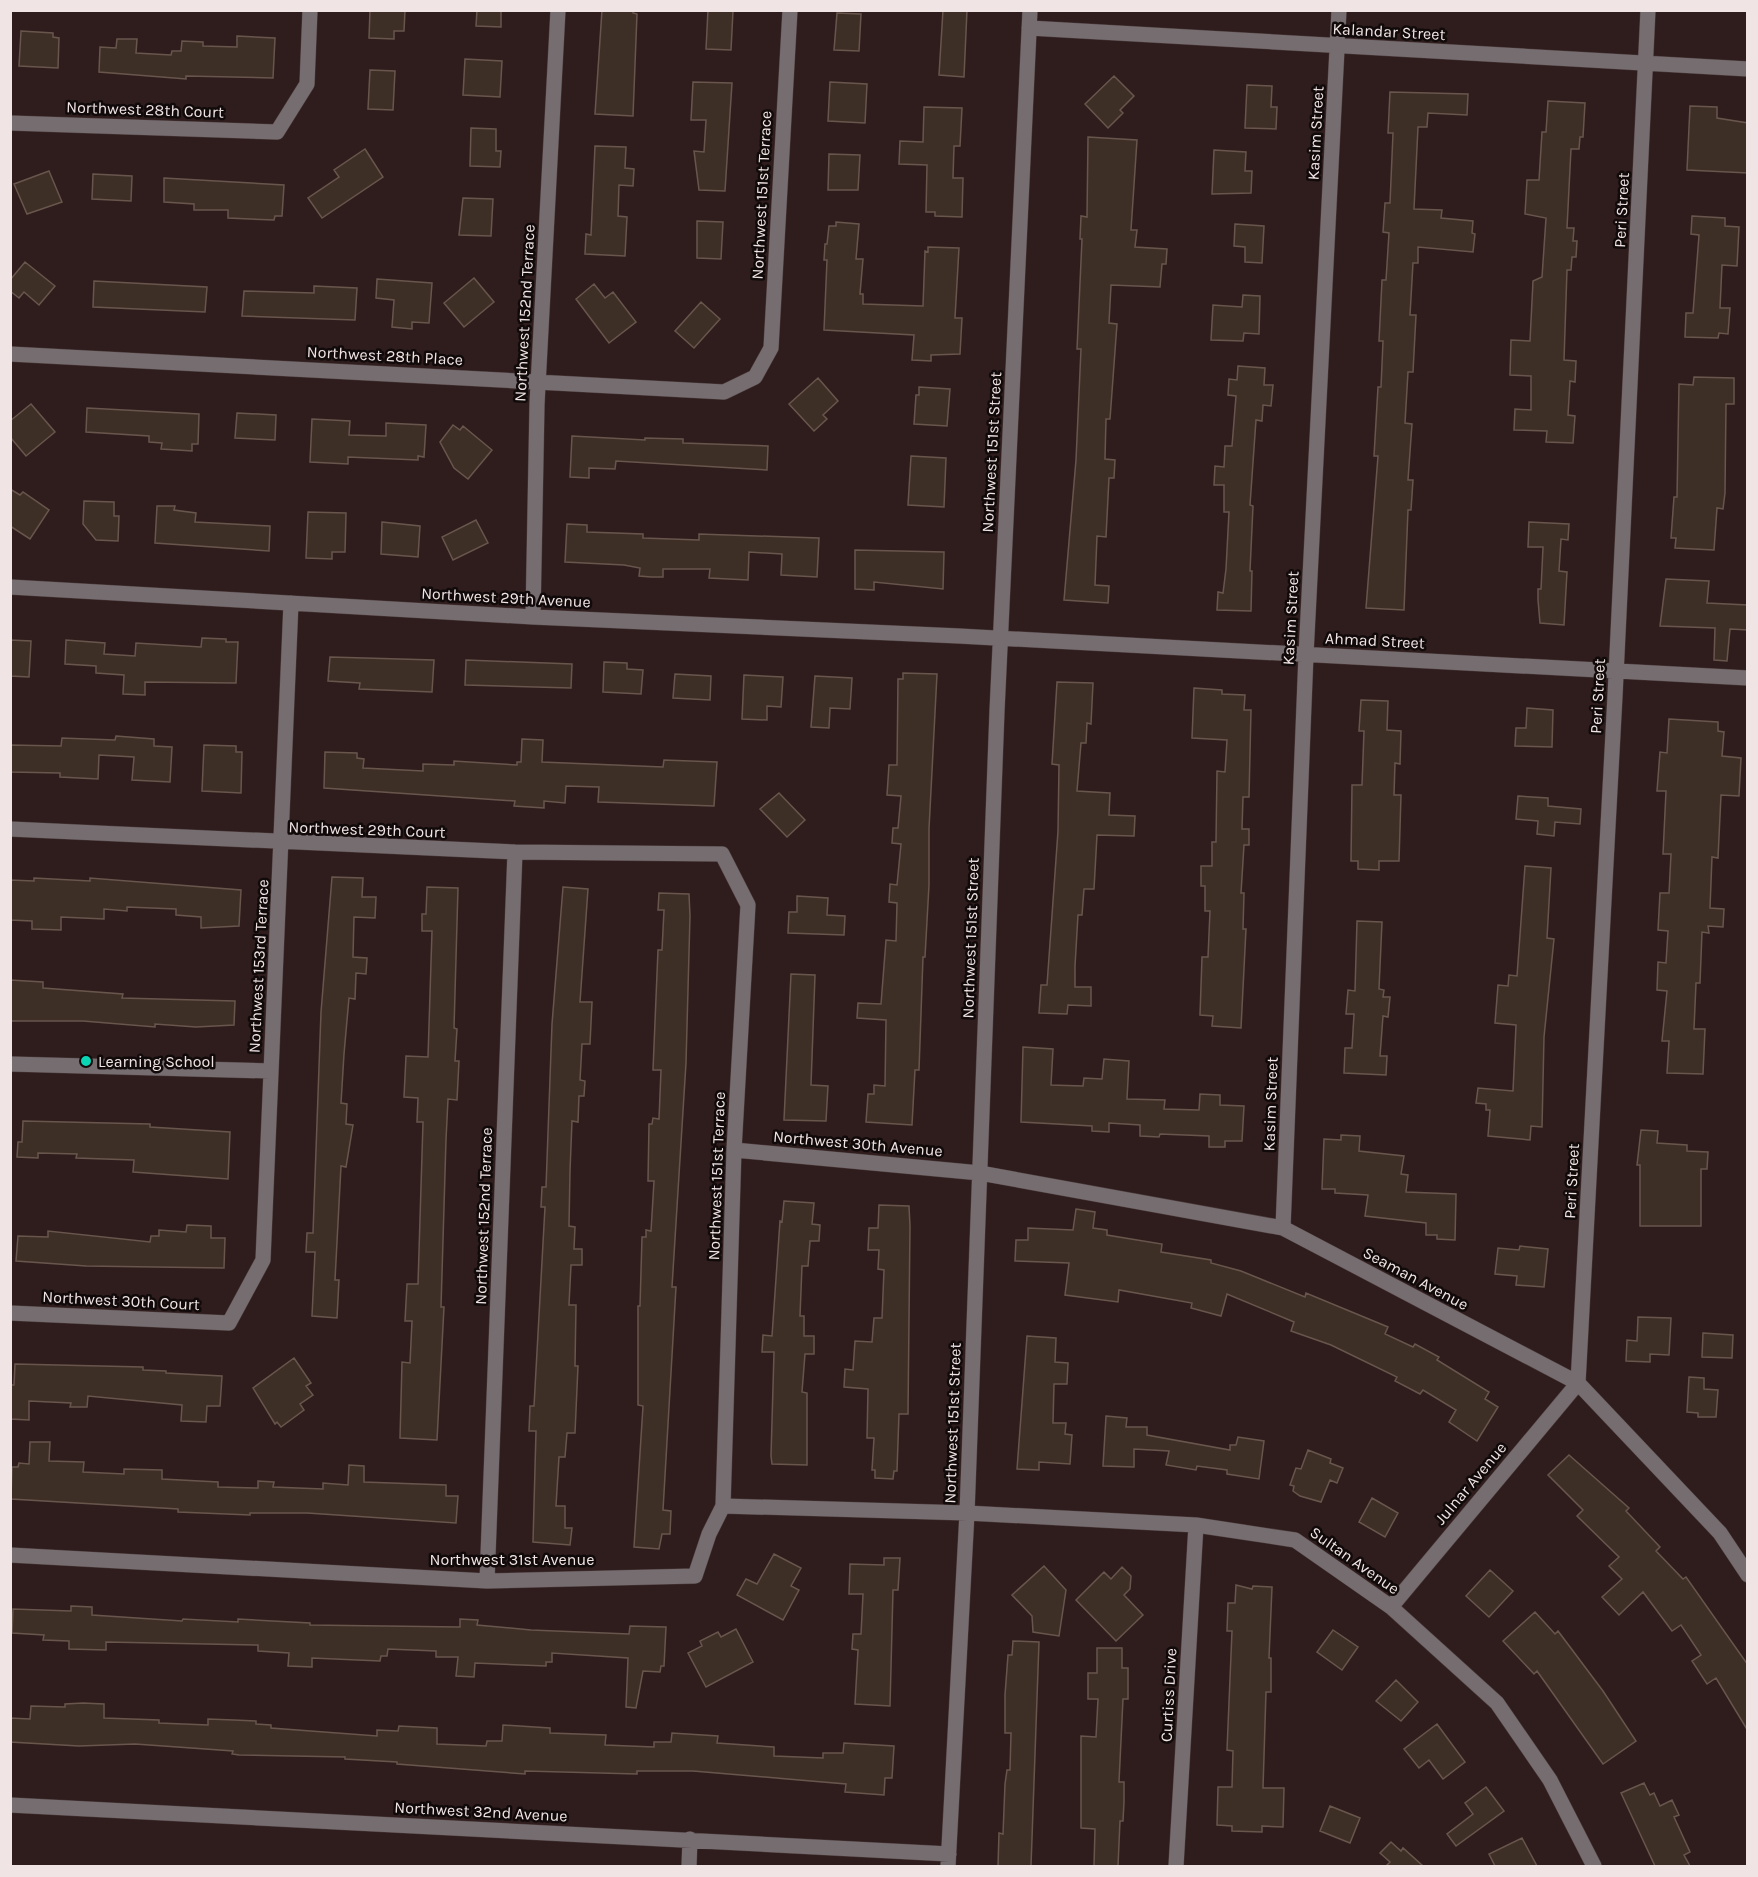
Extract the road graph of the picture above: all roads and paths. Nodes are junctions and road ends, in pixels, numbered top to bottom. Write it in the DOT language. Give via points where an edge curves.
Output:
graph roads {
  1 [pos="310,10"];
  2 [pos="558,10"];
  3 [pos="790,10"];
  4 [pos="1030,10"];
  5 [pos="1339,10"];
  6 [pos="1648,10"];
  7 [pos="1029,28"];
  8 [pos="1338,46"];
  9 [pos="1646,63"];
  10 [pos="1748,69"];
  11 [pos="10,123"];
  12 [pos="10,354"];
  13 [pos="755,377"];
  14 [pos="538,381"];
  15 [pos="10,587"];
  16 [pos="291,603"];
  17 [pos="533,617"];
  18 [pos="1000,638"];
  19 [pos="1306,655"];
  20 [pos="1617,670"];
  21 [pos="1748,678"];
  22 [pos="10,829"];
  23 [pos="282,843"];
  24 [pos="515,852"];
  25 [pos="722,854"];
  26 [pos="10,1064"];
  27 [pos="270,1071"];
  28 [pos="734,1150"];
  29 [pos="980,1173"];
  30 [pos="1283,1228"];
  31 [pos="10,1313"];
  32 [pos="229,1323"];
  33 [pos="1578,1383"];
  34 [pos="723,1506"];
  35 [pos="967,1513"];
  36 [pos="1196,1525"];
  37 [pos="10,1555"];
  38 [pos="1748,1575"];
  39 [pos="487,1581"];
  40 [pos="1391,1607"];
  41 [pos="10,1804"];
  42 [pos="690,1839"];
  43 [pos="949,1860"];
  44 [pos="689,1866"];
  45 [pos="1176,1866"];
  46 [pos="1593,1866"];
  1 -- 11 [label="street, Northwest 28th Court" via="307,84 277,132"];
  2 -- 14 [label="street, Northwest 152nd Terrace"];
  3 -- 13 [label="street, Northwest 151st Terrace" via="771,348"];
  4 -- 7 [label="street, Northwest 151st Street"];
  5 -- 8 [label="street, Kasim Street"];
  6 -- 9 [label="street, Peri Street"];
  7 -- 8 [label="street, Kalandar Street"];
  7 -- 18 [label="street, Northwest 151st Street"];
  8 -- 9 [label="street, Kalandar Street"];
  8 -- 19 [label="street, Kasim Street"];
  9 -- 10 [label="street, Kalandar Street"];
  9 -- 20 [label="street, Peri Street"];
  12 -- 14 [label="street, Northwest 28th Place"];
  13 -- 14 [label="street, Northwest 28th Place" via="724,392"];
  14 -- 17 [label="street, Northwest 152nd Terrace"];
  15 -- 16 [label="street, Northwest 29th Avenue"];
  16 -- 17 [label="street, Northwest 29th Avenue"];
  16 -- 23 [label="street, Northwest 153rd Terrace"];
  17 -- 18 [label="street, Northwest 29th Avenue"];
  18 -- 19 [label="street, Ahmad Street"];
  18 -- 29 [label="street, Northwest 151st Street"];
  19 -- 20 [label="street, Ahmad Street"];
  19 -- 30 [label="street, Kasim Street"];
  20 -- 21 [label="street, Ahmad Street"];
  20 -- 33 [label="street, Peri Street"];
  22 -- 23 [label="street, Northwest 29th Court"];
  23 -- 24 [label="street, Northwest 29th Court"];
  23 -- 27 [label="street, Northwest 153rd Terrace"];
  24 -- 25 [label="street, Northwest 29th Court"];
  24 -- 39 [label="street, Northwest 152nd Terrace"];
  25 -- 28 [label="street, Northwest 151st Terrace" via="748,904"];
  26 -- 27 [label="street"];
  27 -- 32 [label="street, Northwest 153rd Terrace" via="263,1260"];
  28 -- 29 [label="street, Northwest 30th Avenue"];
  28 -- 34 [label="street, Northwest 151st Terrace"];
  29 -- 30 [label="street, Seaman Avenue"];
  29 -- 35 [label="street, Northwest 151st Street"];
  30 -- 33 [label="street, Seaman Avenue"];
  31 -- 32 [label="street, Northwest 30th Court"];
  33 -- 38 [label="street, Seaman Avenue" via="1719,1533"];
  33 -- 40 [label="street, Julnar Avenue"];
  34 -- 35 [label="street"];
  34 -- 39 [label="street, Northwest 31st Avenue" via="695,1576"];
  35 -- 36 [label="street, Sultan Avenue"];
  35 -- 43 [label="street, Northwest 151st Street"];
  36 -- 40 [label="street, Sultan Avenue" via="1295,1540"];
  36 -- 45 [label="street, Curtiss Drive"];
  37 -- 39 [label="street, Northwest 31st Avenue"];
  40 -- 46 [label="street, Sultan Avenue" via="1497,1704 1550,1780"];
  41 -- 42 [label="street, Northwest 32nd Avenue"];
  42 -- 43 [label="street, Northwest 32nd Avenue"];
  42 -- 44 [label="street"];
}
